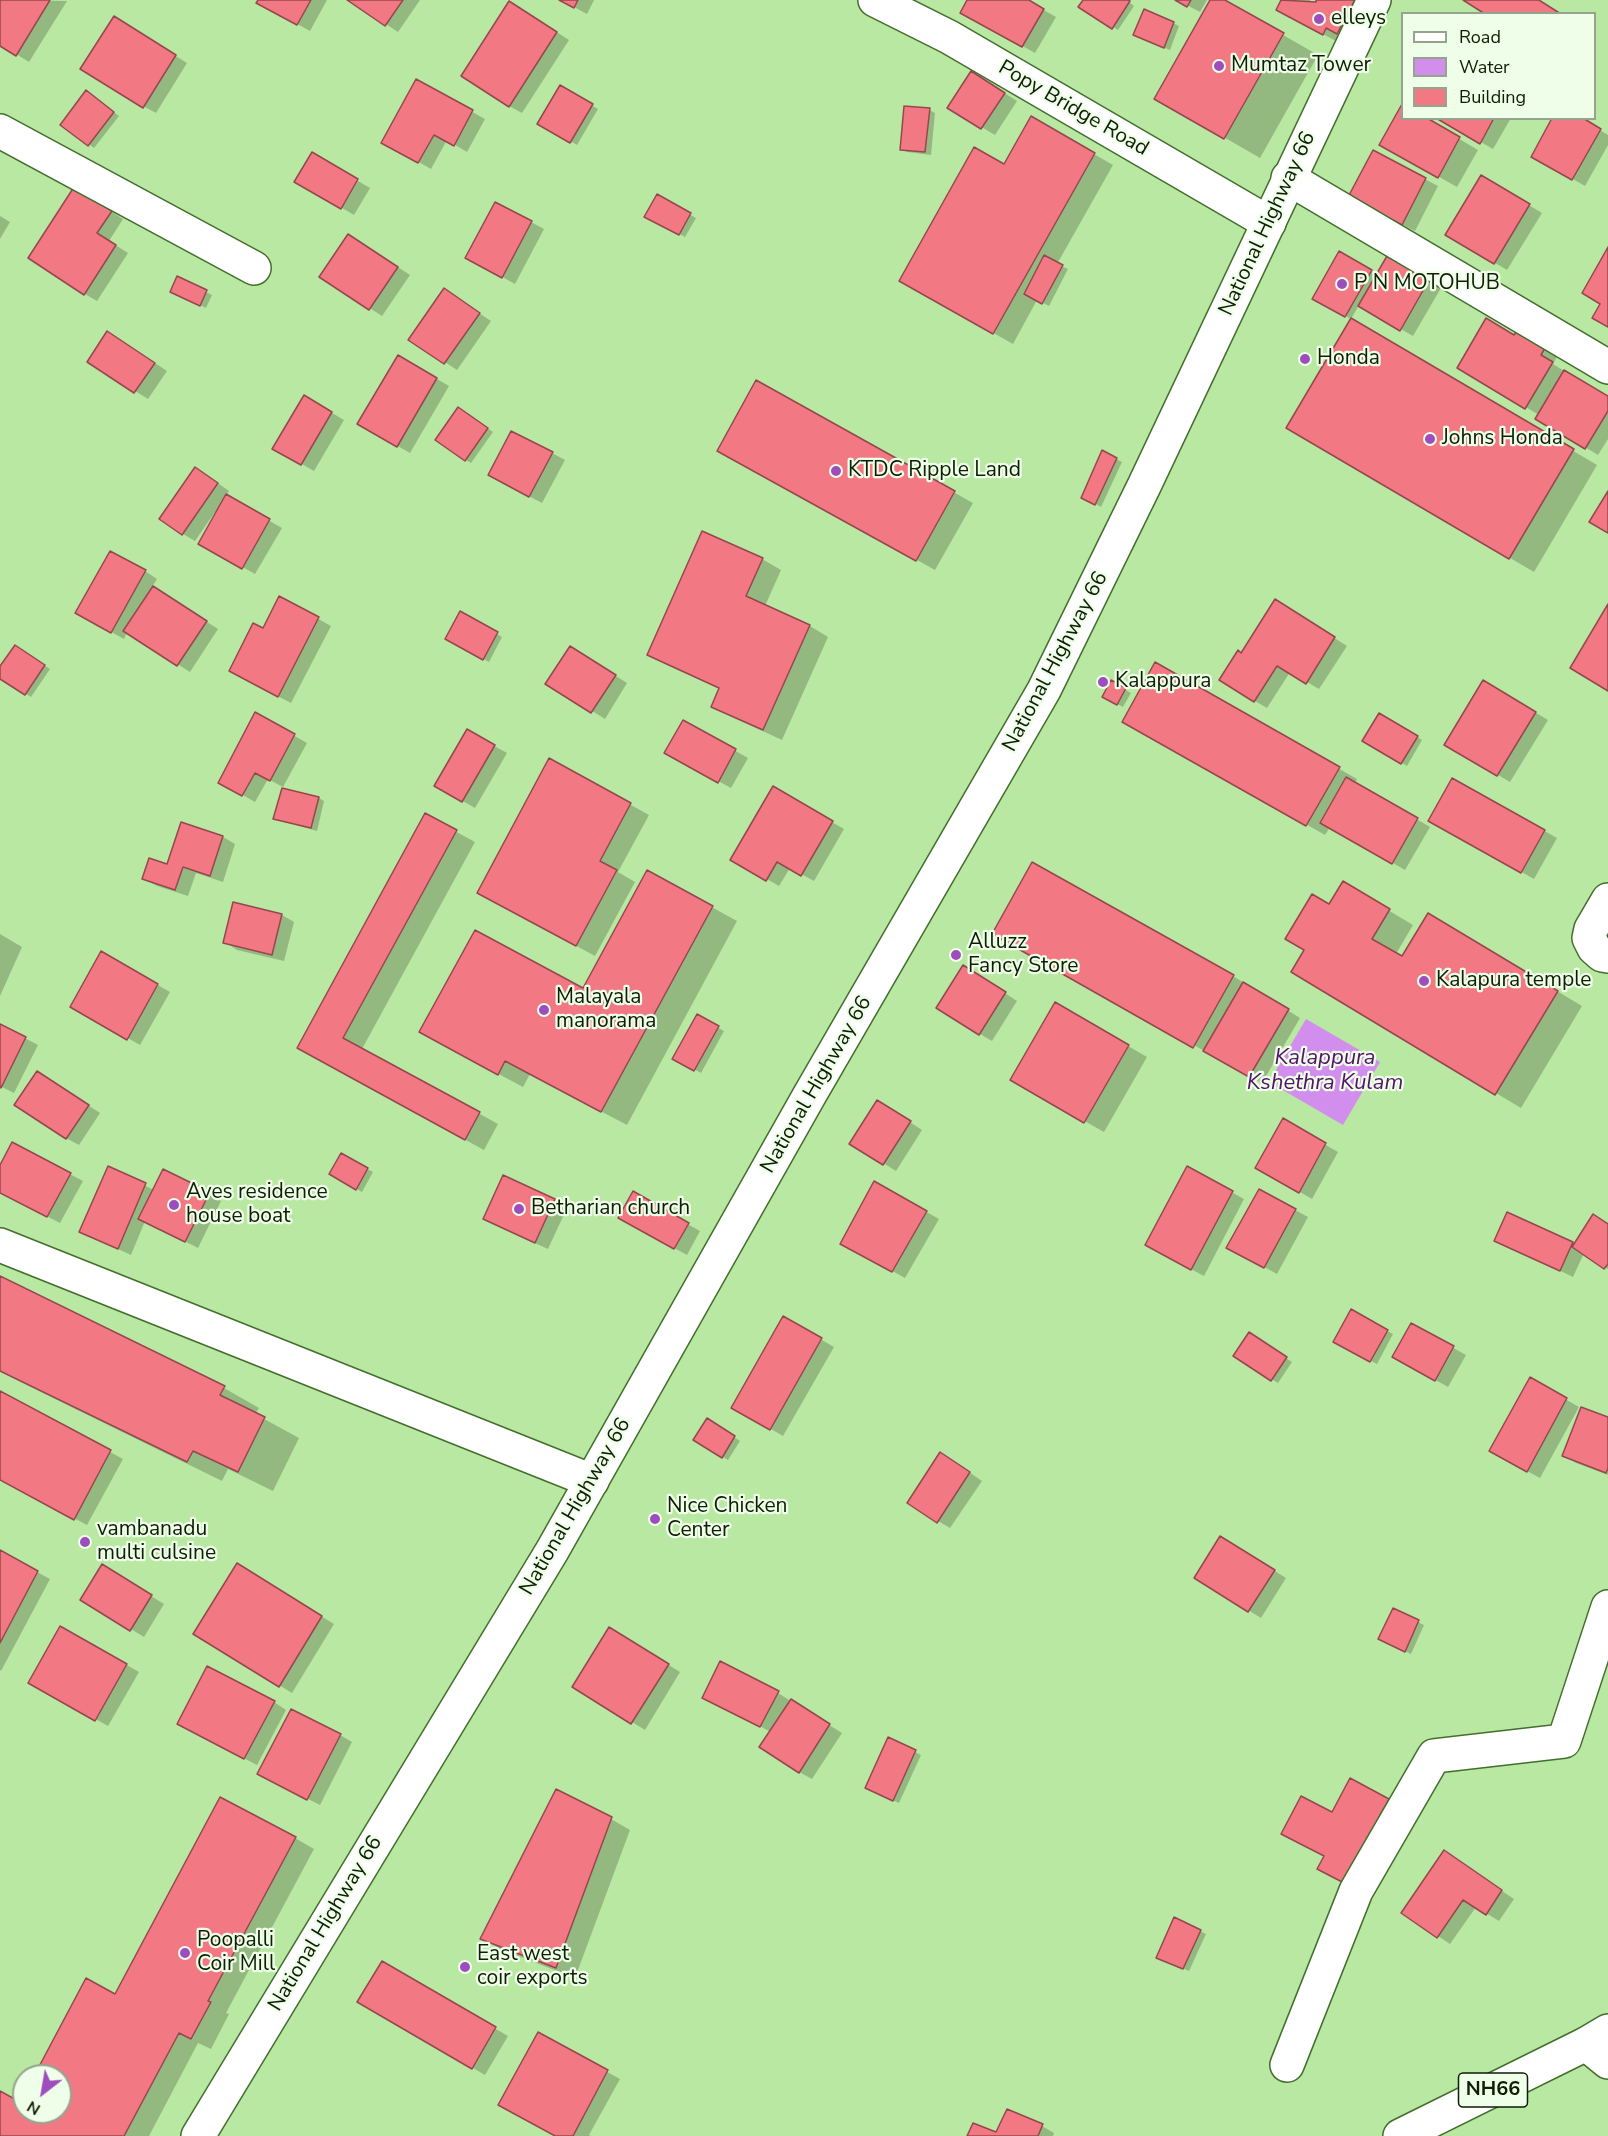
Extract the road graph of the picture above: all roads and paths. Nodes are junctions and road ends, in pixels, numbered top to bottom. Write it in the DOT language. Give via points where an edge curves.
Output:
graph roads {
  1 [pos="875,0"];
  2 [pos="1374,0"];
  3 [pos="0,131"];
  4 [pos="1288,178"];
  5 [pos="1269,223"];
  6 [pos="254,268"];
  7 [pos="1608,367"];
  8 [pos="1608,900"];
  9 [pos="1608,956"];
  10 [pos="0,1245"];
  11 [pos="592,1481"];
  12 [pos="1608,1607"];
  13 [pos="1601,2046"];
  14 [pos="1287,2065"];
  15 [pos="198,2136"];
  16 [pos="1400,2136"];
  1 -- 5 [label="main road, Popy Bridge Road" via="949,37"];
  2 -- 4 [label="main road, National Highway 66"];
  3 -- 6 [label="main road"];
  4 -- 5 [label="main road, National Highway 66"];
  4 -- 7 [label="main road"];
  5 -- 11 [label="main road, National Highway 66" via="1044,690"];
  8 -- 9 [label="main road" via="1589,938 1594,948"];
  10 -- 11 [label="main road"];
  11 -- 15 [label="main road, National Highway 66"];
  12 -- 14 [label="main road" via="1564,1741 1434,1756 1356,1891"];
  13 -- 16 [label="main road, NH66"];
}
